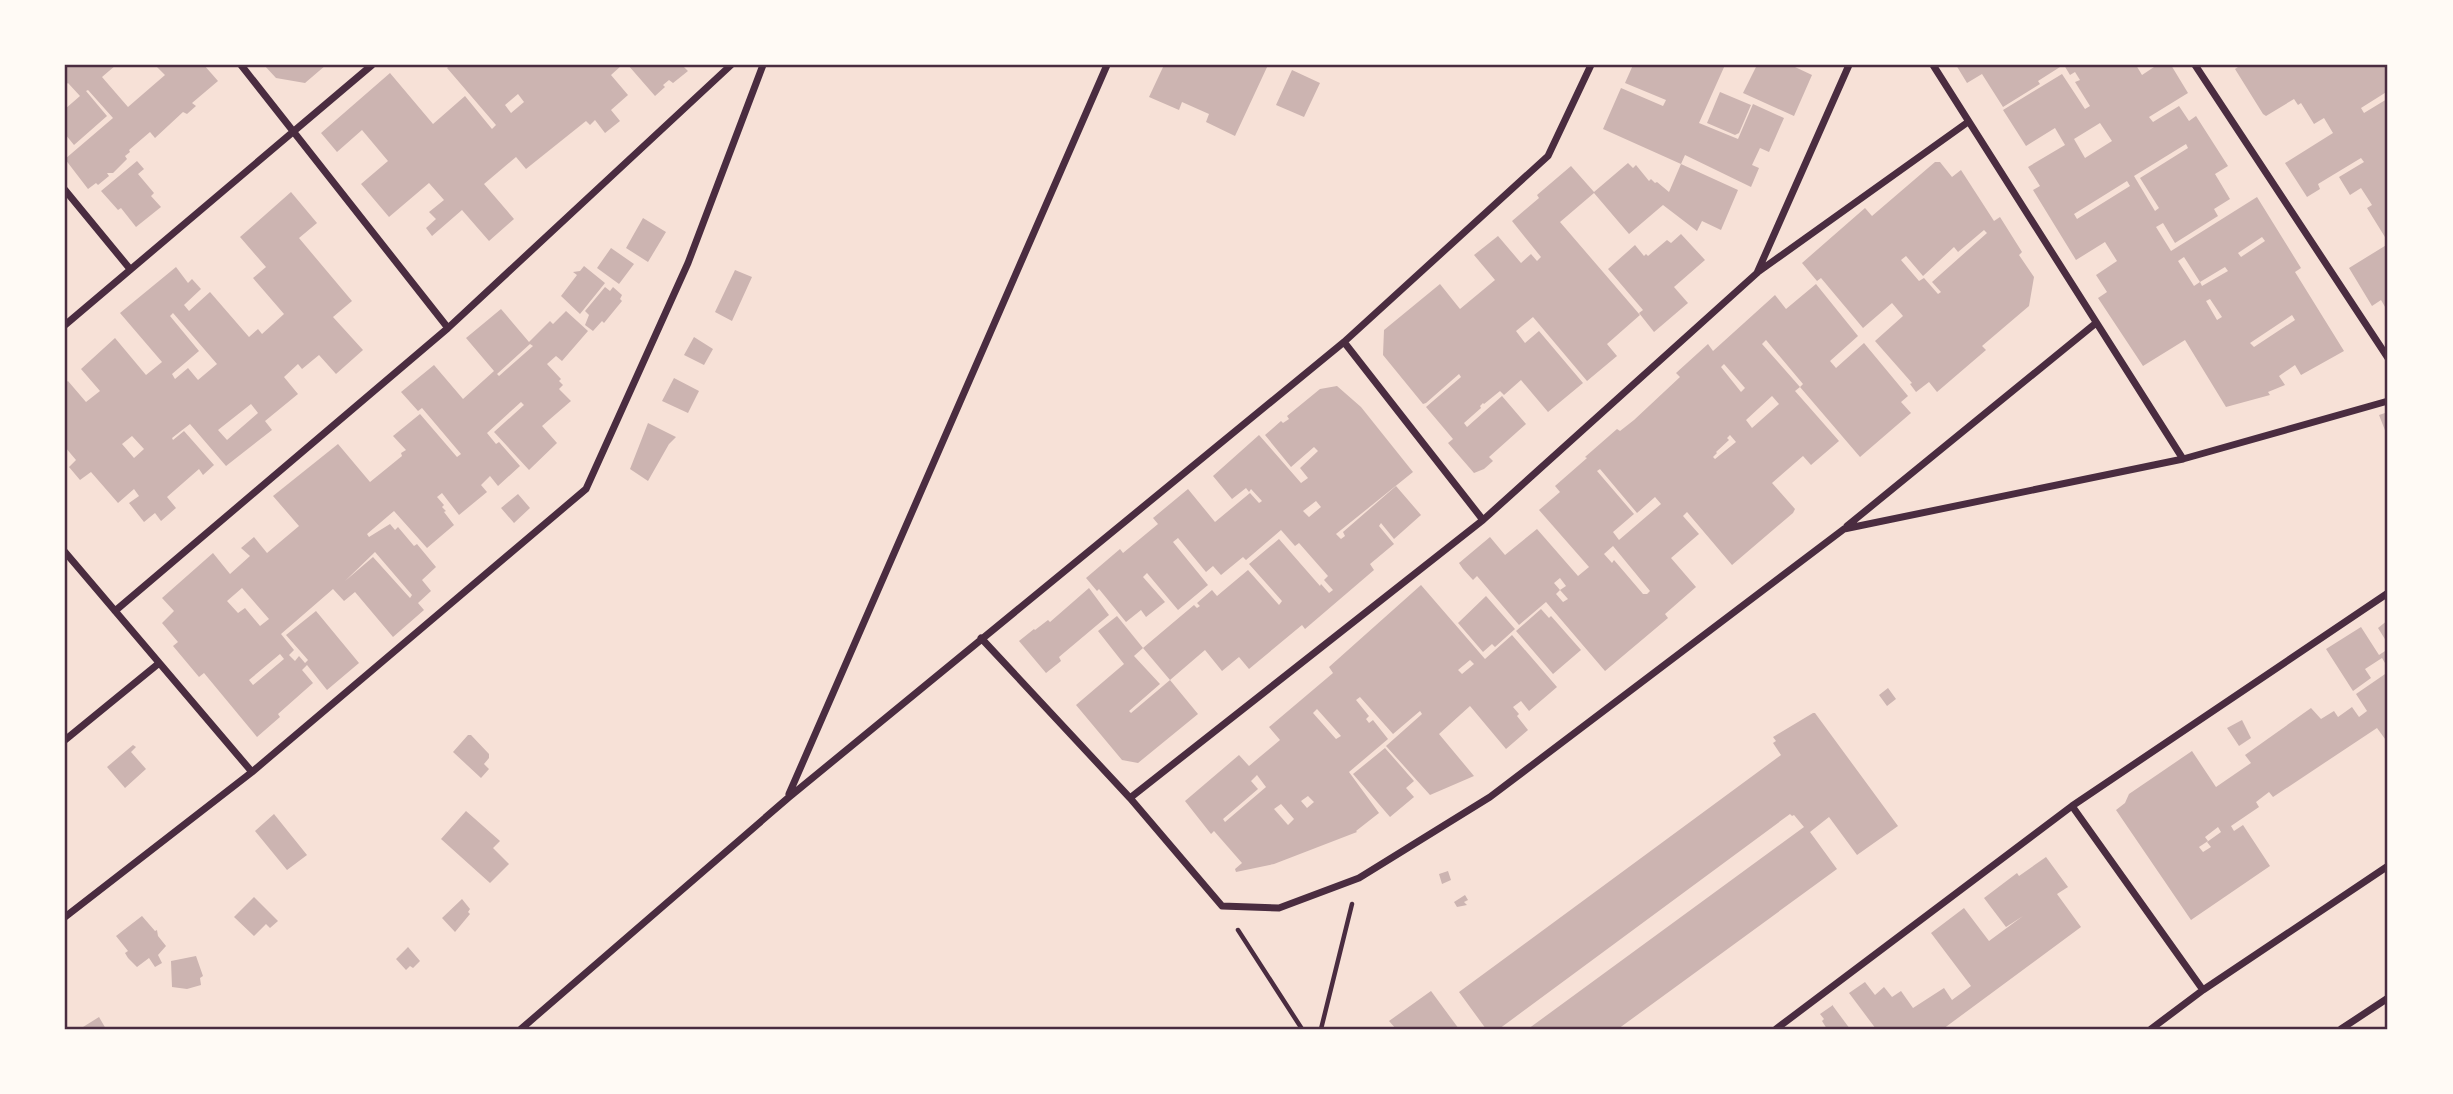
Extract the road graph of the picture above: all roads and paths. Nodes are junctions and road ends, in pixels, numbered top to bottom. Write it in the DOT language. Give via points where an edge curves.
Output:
graph roads {
  1 [pos="242,65"];
  2 [pos="372,65"];
  3 [pos="731,65"];
  4 [pos="763,65"];
  5 [pos="1107,65"];
  6 [pos="1591,65"];
  7 [pos="1849,65"];
  8 [pos="1933,65"];
  9 [pos="2195,65"];
  10 [pos="1968,122"];
  11 [pos="292,132"];
  12 [pos="65,190"];
  13 [pos="130,270"];
  14 [pos="1757,273"];
  15 [pos="2096,323"];
  16 [pos="65,325"];
  17 [pos="447,328"];
  18 [pos="1344,342"];
  19 [pos="2388,358"];
  20 [pos="2388,401"];
  21 [pos="2183,458"];
  22 [pos="1483,520"];
  23 [pos="1844,529"];
  24 [pos="65,552"];
  25 [pos="2388,593"];
  26 [pos="115,611"];
  27 [pos="981,638"];
  28 [pos="158,664"];
  29 [pos="65,740"];
  30 [pos="252,772"];
  31 [pos="788,798"];
  32 [pos="1129,798"];
  33 [pos="2072,806"];
  34 [pos="2388,866"];
  35 [pos="1359,878"];
  36 [pos="1222,906"];
  37 [pos="65,917"];
  38 [pos="2203,990"];
  39 [pos="2388,998"];
  40 [pos="521,1029"];
  41 [pos="1302,1029"];
  42 [pos="1321,1029"];
  43 [pos="1776,1029"];
  44 [pos="2151,1029"];
  45 [pos="2341,1029"];
  1 -- 11 [label="street"];
  2 -- 11 [label="street"];
  3 -- 17 [label="street"];
  4 -- 30 [label="street" via="688,263 586,489"];
  5 -- 31 [label="street"];
  6 -- 18 [label="street" via="1548,156"];
  7 -- 14 [label="street"];
  8 -- 10 [label="street"];
  9 -- 19 [label="street"];
  10 -- 14 [label="street"];
  10 -- 15 [label="street"];
  11 -- 13 [label="street"];
  11 -- 17 [label="street"];
  12 -- 13 [label="street"];
  13 -- 16 [label="street"];
  14 -- 22 [label="street"];
  15 -- 21 [label="street"];
  15 -- 23 [label="street"];
  17 -- 26 [label="street"];
  18 -- 22 [label="street"];
  18 -- 27 [label="street"];
  20 -- 21 [label="street"];
  21 -- 23 [label="street"];
  22 -- 32 [label="street"];
  23 -- 35 [label="street" via="1490,797"];
  24 -- 26 [label="street"];
  25 -- 33 [label="street"];
  26 -- 28 [label="street"];
  27 -- 31 [label="street"];
  27 -- 32 [label="street"];
  28 -- 29 [label="street"];
  28 -- 30 [label="street"];
  30 -- 37 [label="street"];
  31 -- 40 [label="street"];
  32 -- 36 [label="street"];
  33 -- 38 [label="street"];
  33 -- 43 [label="street"];
  34 -- 38 [label="street"];
  35 -- 36 [label="street" via="1279,908"];
  35 -- 42 [label="path"];
  36 -- 41 [label="path"];
  38 -- 44 [label="street"];
  39 -- 45 [label="street"];
}
